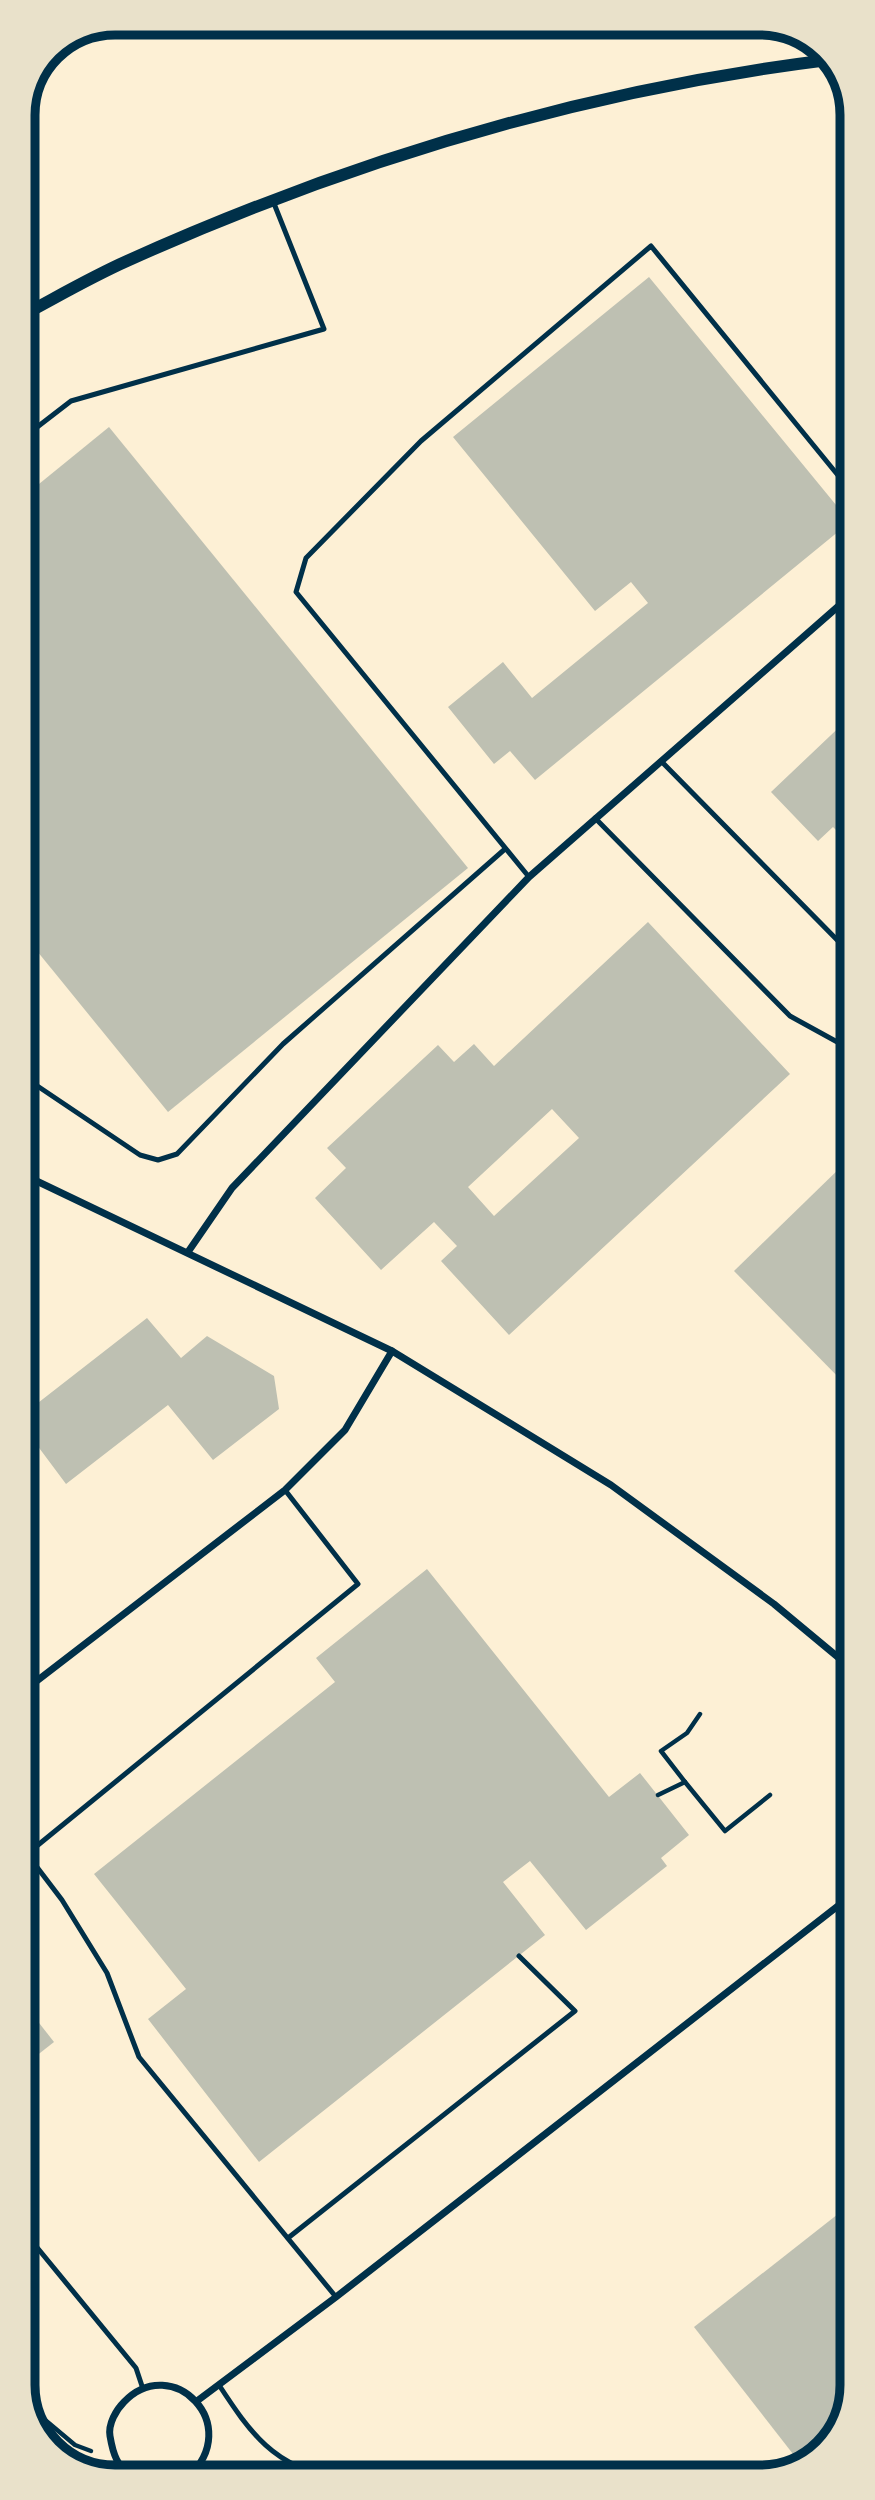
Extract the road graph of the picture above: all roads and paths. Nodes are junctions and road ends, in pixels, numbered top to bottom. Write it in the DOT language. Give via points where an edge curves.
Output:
graph roads {
  1 [pos="819,61"];
  2 [pos="273,201"];
  3 [pos="35,309"];
  4 [pos="35,429"];
  5 [pos="840,478"];
  6 [pos="840,605"];
  7 [pos="661,761"];
  8 [pos="594,817"];
  9 [pos="505,849"];
  10 [pos="529,877"];
  11 [pos="840,943"];
  12 [pos="840,1044"];
  13 [pos="35,1084"];
  14 [pos="35,1180"];
  15 [pos="188,1252"];
  16 [pos="392,1351"];
  17 [pos="285,1490"];
  18 [pos="840,1659"];
  19 [pos="35,1682"];
  20 [pos="701,1714"];
  21 [pos="685,1782"];
  22 [pos="658,1795"];
  23 [pos="770,1795"];
  24 [pos="35,1846"];
  25 [pos="35,1865"];
  26 [pos="840,1904"];
  27 [pos="519,1956"];
  28 [pos="288,2238"];
  29 [pos="35,2245"];
  30 [pos="336,2297"];
  31 [pos="219,2385"];
  32 [pos="143,2389"];
  33 [pos="197,2401"];
  34 [pos="43,2418"];
  35 [pos="113,2454"];
  36 [pos="120,2465"];
  37 [pos="201,2465"];
  38 [pos="301,2465"];
  1 -- 2 [label="street" via="570,106 363,167"];
  2 -- 3 [label="street" via="125,261"];
  2 -- 4 [label="lane" via="324,329 71,401"];
  5 -- 9 [label="lane" via="651,246 421,441 306,558 296,592"];
  6 -- 7 [label="street"];
  7 -- 8 [label="street"];
  7 -- 11 [label="lane"];
  8 -- 10 [label="street"];
  8 -- 12 [label="lane" via="790,1016"];
  9 -- 10 [label="lane"];
  9 -- 13 [label="lane" via="283,1044 177,1154 158,1160 141,1156"];
  10 -- 15 [label="street" via="232,1188"];
  14 -- 15 [label="street"];
  15 -- 16 [label="street"];
  16 -- 17 [label="street" via="345,1430"];
  16 -- 18 [label="street" via="611,1485 774,1604"];
  17 -- 19 [label="street"];
  17 -- 24 [label="lane" via="358,1584"];
  20 -- 21 [label="path" via="687,1733 662,1751"];
  21 -- 22 [label="path"];
  21 -- 23 [label="path" via="725,1831"];
  25 -- 28 [label="lane" via="107,1973 139,2057"];
  26 -- 30 [label="street"];
  27 -- 28 [label="lane" via="575,2011"];
  28 -- 30 [label="lane"];
  29 -- 32 [label="lane" via="136,2368"];
  30 -- 31 [label="street"];
  31 -- 33 [label="street"];
  31 -- 38 [label="lane" via="245,2426 277,2457"];
  32 -- 33 [label="street" via="155,2385 178,2388"];
  32 -- 35 [label="street" via="133,2392 117,2409 109,2431"];
  33 -- 37 [label="street" via="208,2421 210,2443"];
  34 -- 35 [label="path" via="75,2445"];
  35 -- 36 [label="street"];
}
